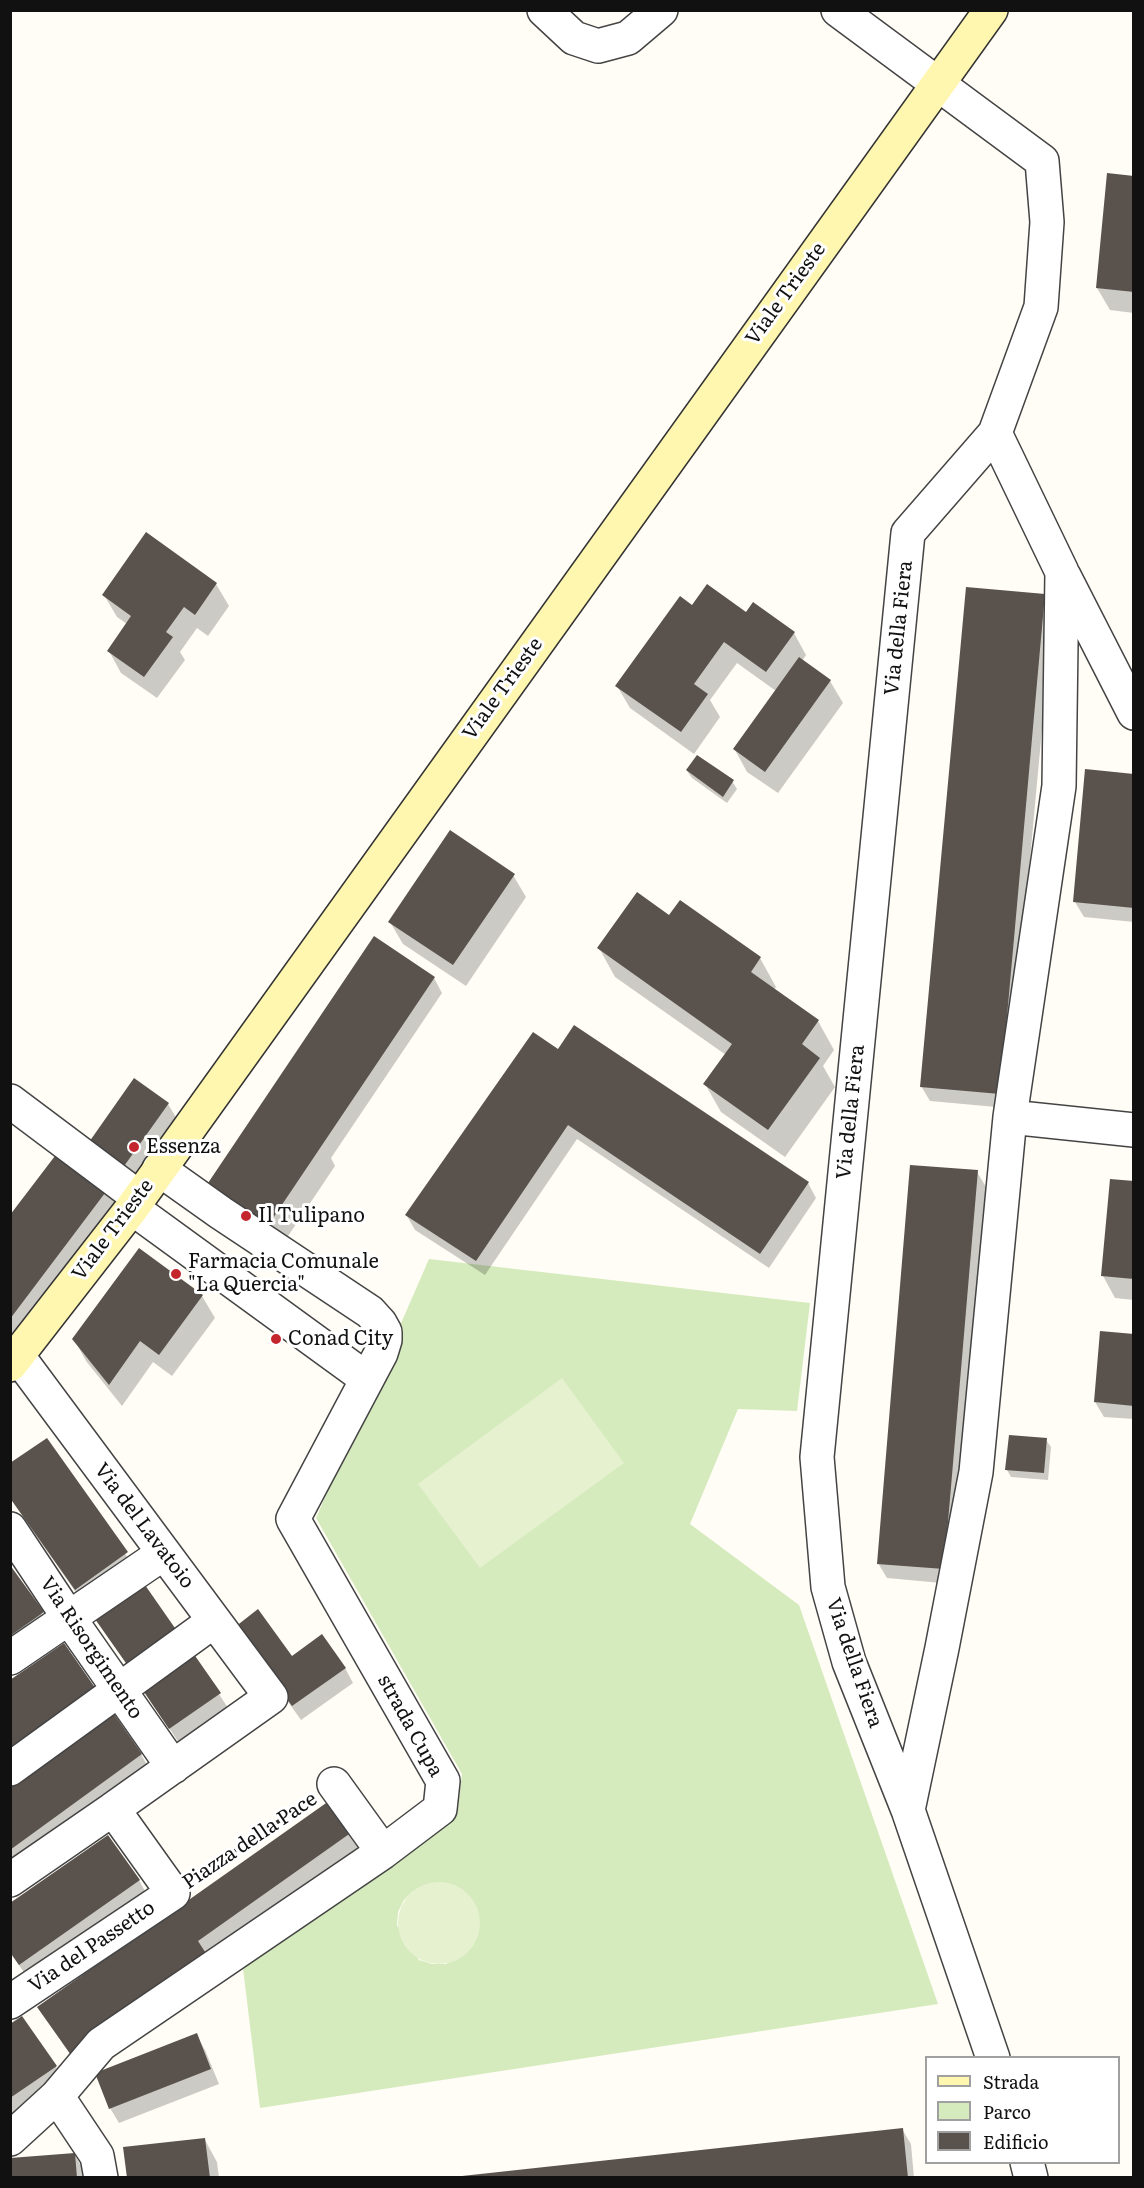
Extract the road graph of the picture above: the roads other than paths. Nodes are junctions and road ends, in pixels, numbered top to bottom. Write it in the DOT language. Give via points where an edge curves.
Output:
graph roads {
  1 [pos="544,10"];
  2 [pos="661,10"];
  3 [pos="838,10"];
  4 [pos="991,10"];
  5 [pos="938,84"];
  6 [pos="995,433"];
  7 [pos="1062,572"];
  8 [pos="1134,713"];
  9 [pos="10,1101"];
  10 [pos="1010,1117"];
  11 [pos="1134,1131"];
  12 [pos="159,1168"];
  13 [pos="135,1202"];
  14 [pos="13,1360"];
  15 [pos="367,1378"];
  16 [pos="10,1529"];
  17 [pos="164,1553"];
  18 [pos="69,1618"];
  19 [pos="214,1621"];
  20 [pos="10,1658"];
  21 [pos="118,1690"];
  22 [pos="173,1767"];
  23 [pos="10,1769"];
  24 [pos="334,1784"];
  25 [pos="113,1809"];
  26 [pos="908,1810"];
  27 [pos="383,1852"];
  28 [pos="10,1880"];
  29 [pos="173,1893"];
  30 [pos="10,2002"];
  31 [pos="992,2056"];
  32 [pos="57,2096"];
  33 [pos="10,2139"];
  34 [pos="101,2178"];
  1 -- 2 [label="street" via="574,38 598,46 628,38"];
  3 -- 5 [label="street, Via della Fiera"];
  4 -- 5 [label="main road, Viale Trieste"];
  5 -- 6 [label="street, Via della Fiera" via="1042,161 1047,222 1041,307"];
  5 -- 12 [label="main road, Viale Trieste"];
  6 -- 7 [label="street"];
  6 -- 26 [label="street, Via della Fiera" via="908,533 817,1457 828,1587 849,1662"];
  7 -- 8 [label="street"];
  7 -- 10 [label="street" via="1059,786"];
  9 -- 13 [label="street"];
  10 -- 11 [label="street"];
  10 -- 26 [label="street" via="976,1472"];
  12 -- 13 [label="main road, Viale Trieste"];
  12 -- 15 [label="street" via="370,1312 385,1332 385,1341"];
  13 -- 14 [label="main road, Viale Trieste"];
  13 -- 15 [label="street"];
  14 -- 17 [label="street, Via del Lavatoio"];
  15 -- 27 [label="street, strada Cupa" via="293,1520 443,1781 440,1809"];
  16 -- 18 [label="street, Via Risorgimento"];
  17 -- 18 [label="street"];
  17 -- 19 [label="street, Via del Lavatoio"];
  18 -- 20 [label="street"];
  18 -- 21 [label="street, Via Risorgimento"];
  19 -- 21 [label="street"];
  19 -- 22 [label="street, Via del Lavatoio" via="271,1697"];
  21 -- 22 [label="street, Via Risorgimento"];
  21 -- 23 [label="street"];
  22 -- 25 [label="street"];
  24 -- 27 [label="street"];
  25 -- 28 [label="street"];
  25 -- 29 [label="street, Piazza della Pace"];
  26 -- 31 [label="street, Via della Fiera"];
  27 -- 32 [label="street, strada Cupa" via="101,2044"];
  29 -- 30 [label="street, Via del Passetto"];
  32 -- 33 [label="street, strada Cupa"];
  32 -- 34 [label="street" via="97,2156"];
}
